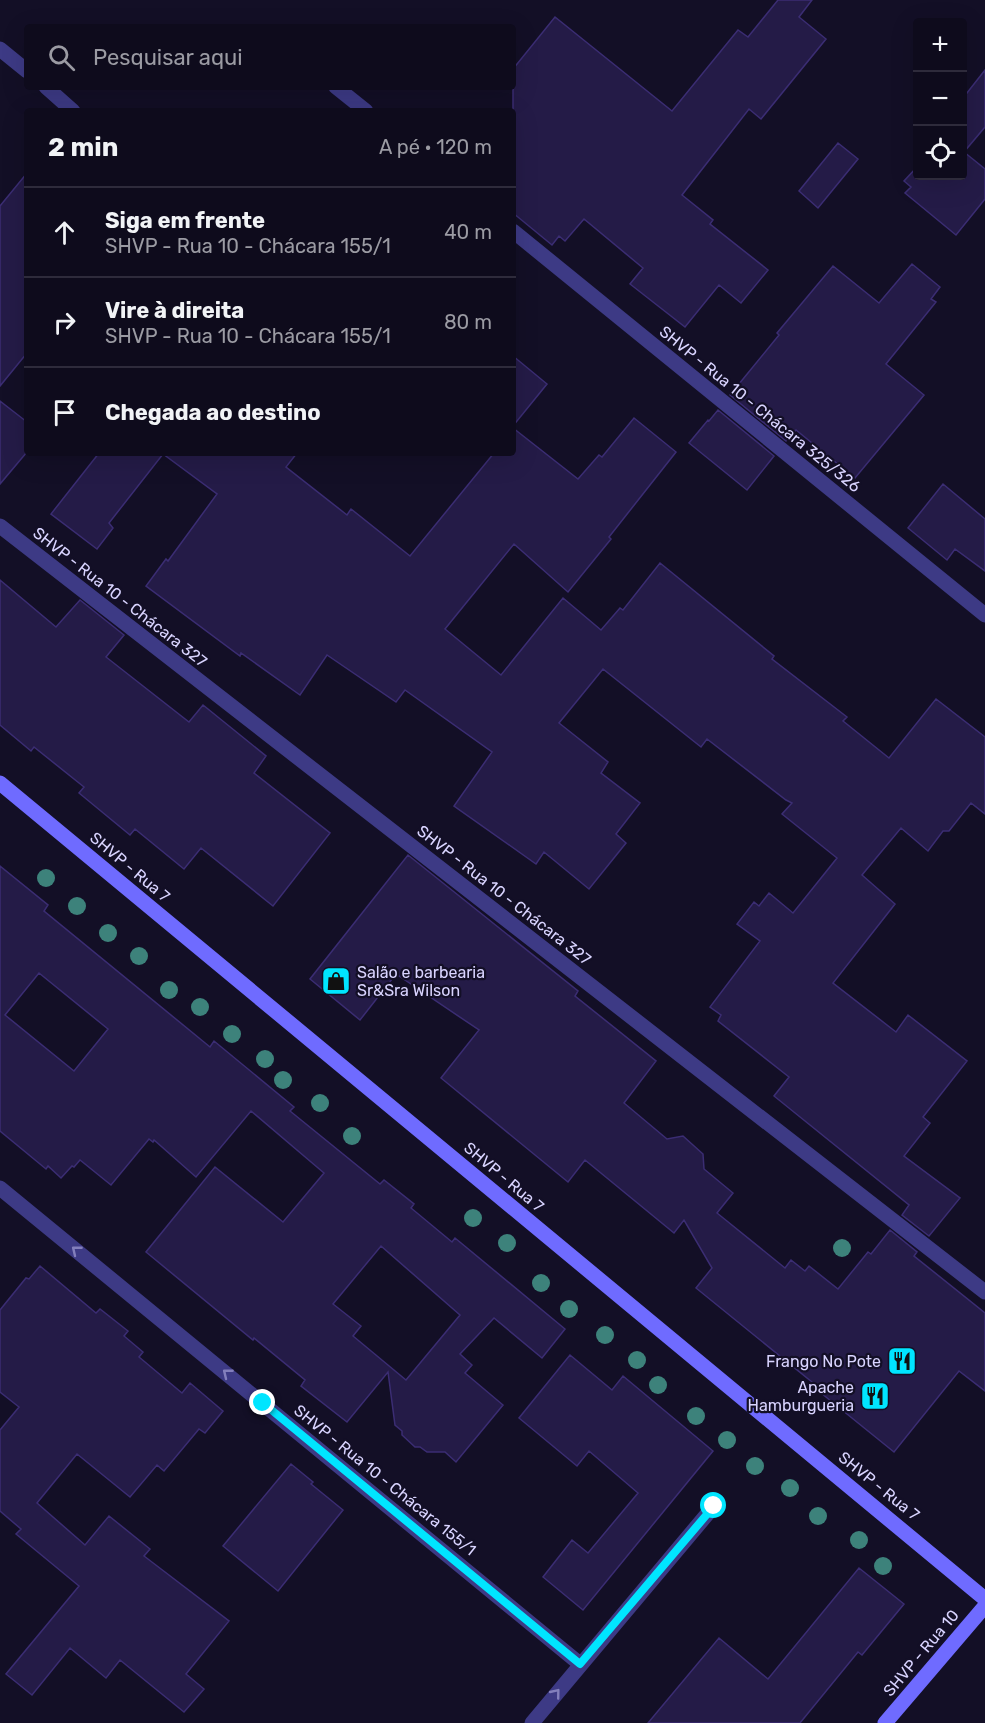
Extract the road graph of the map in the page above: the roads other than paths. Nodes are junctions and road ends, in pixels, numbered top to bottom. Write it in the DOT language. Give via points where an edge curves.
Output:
graph roads {
  1 [pos="0,49"];
  2 [pos="24,69"];
  3 [pos="49,90"];
  4 [pos="340,90"];
  5 [pos="70,108"];
  6 [pos="362,108"];
  7 [pos="516,233"];
  8 [pos="0,526"];
  9 [pos="985,615"];
  10 [pos="0,783"];
  11 [pos="0,1188"];
  12 [pos="985,1292"];
  13 [pos="714,1506"];
  14 [pos="985,1599"];
  15 [pos="985,1606"];
  16 [pos="580,1664"];
  17 [pos="532,1723"];
  18 [pos="885,1723"];
  1 -- 2 [label="street"];
  3 -- 5 [label="street"];
  4 -- 6 [label="street"];
  7 -- 9 [label="street, SHVP - Rua 10 - Chácara 325/326"];
  8 -- 12 [label="street, SHVP - Rua 10 - Chácara 327"];
  10 -- 14 [label="street, SHVP - Rua 7"];
  16 -- 11 [label="street, SHVP - Rua 10 - Chácara 155/1, one-way"];
  13 -- 16 [label="street"];
  15 -- 18 [label="street, SHVP - Rua 10"];
  17 -- 16 [label="street, one-way"];
}
